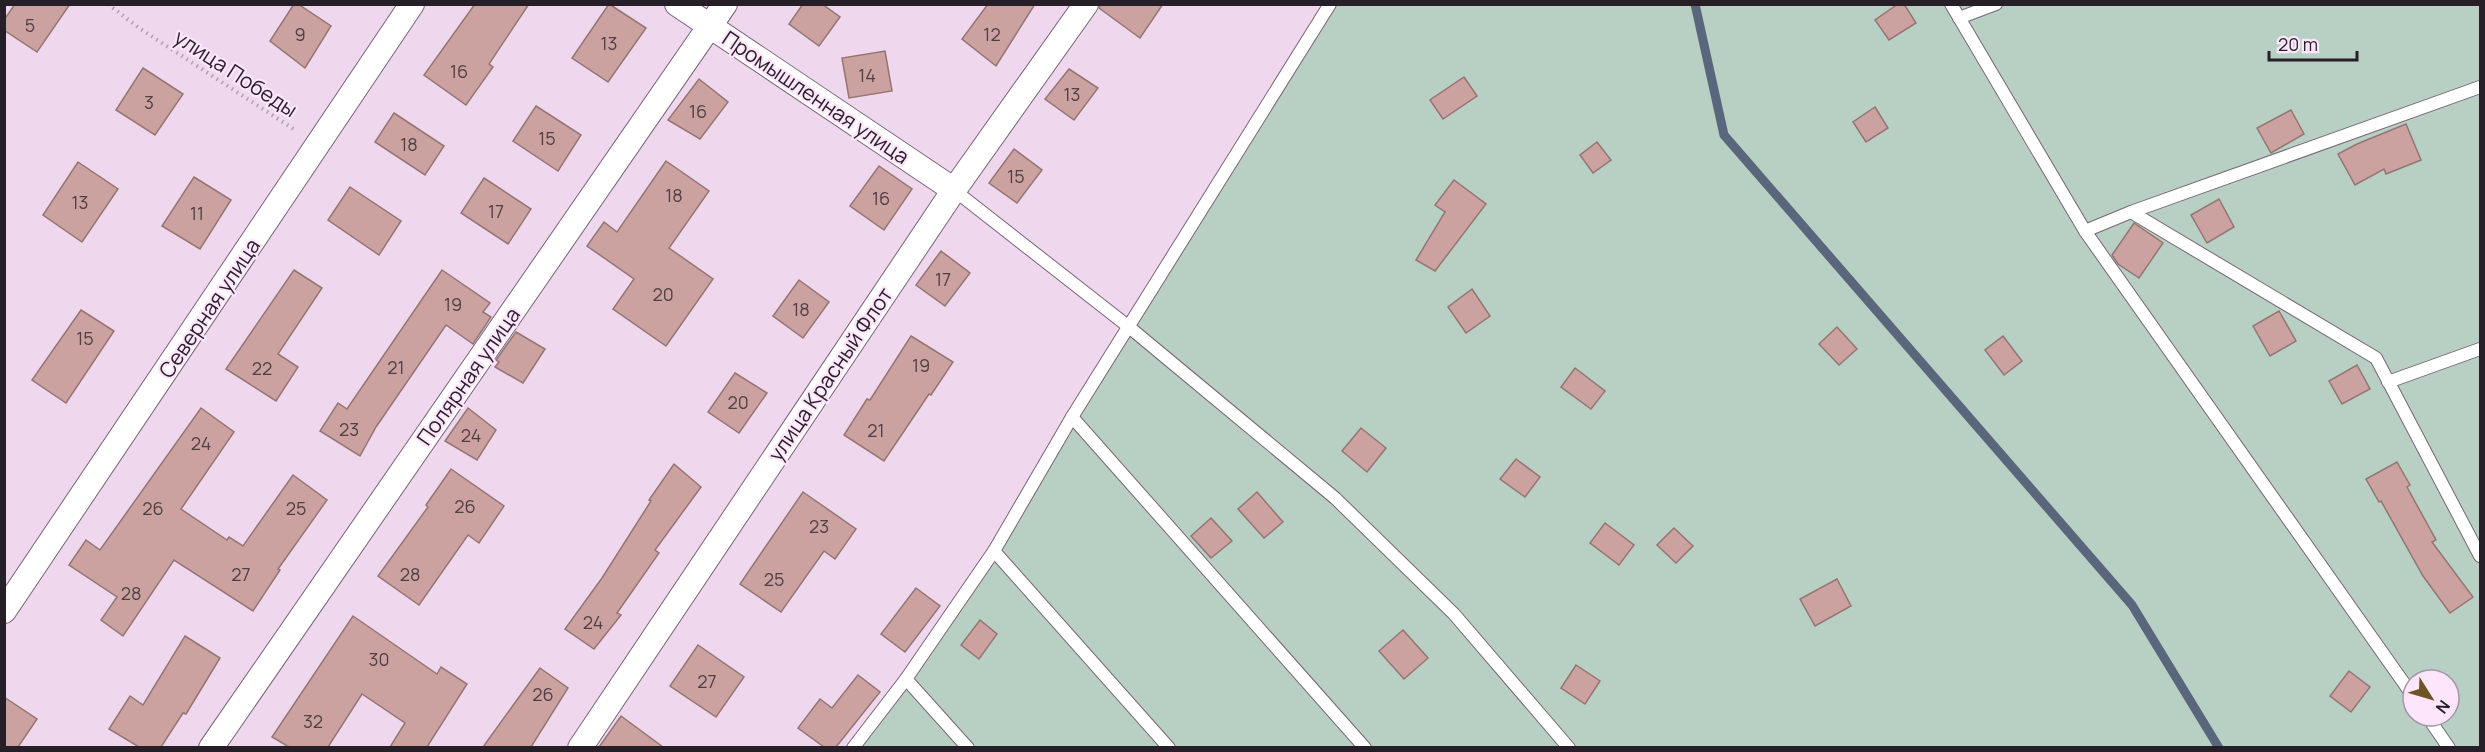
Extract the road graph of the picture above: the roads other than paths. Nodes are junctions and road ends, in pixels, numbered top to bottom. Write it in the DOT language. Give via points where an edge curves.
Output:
graph roads {
  1 [pos="412,4"];
  2 [pos="677,4"];
  3 [pos="725,4"];
  4 [pos="1086,4"];
  5 [pos="1330,4"];
  6 [pos="1951,4"];
  7 [pos="1996,4"];
  8 [pos="1959,18"];
  9 [pos="710,26"];
  10 [pos="2481,87"];
  11 [pos="954,190"];
  12 [pos="2131,212"];
  13 [pos="2085,231"];
  14 [pos="1129,327"];
  15 [pos="2481,349"];
  16 [pos="2388,382"];
  17 [pos="1072,417"];
  18 [pos="994,551"];
  19 [pos="2481,555"];
  20 [pos="4,611"];
  21 [pos="906,679"];
  22 [pos="2401,679"];
  23 [pos="2436,728"];
  24 [pos="211,747"];
  25 [pos="580,747"];
  26 [pos="853,747"];
  27 [pos="968,747"];
  28 [pos="1169,747"];
  29 [pos="1365,747"];
  30 [pos="1569,747"];
  31 [pos="2449,747"];
  1 -- 20 [label="street, Северная улица"];
  2 -- 9 [label="street, Промышленная улица"];
  3 -- 9 [label="street, Полярная улица"];
  4 -- 11 [label="street, улица Красный Флот"];
  5 -- 14 [label="lane"];
  6 -- 8 [label="lane"];
  7 -- 8 [label="lane"];
  8 -- 13 [label="lane"];
  9 -- 11 [label="street, Промышленная улица"];
  9 -- 24 [label="street, Полярная улица"];
  10 -- 12 [label="lane"];
  11 -- 14 [label="lane"];
  11 -- 25 [label="street, улица Красный Флот"];
  12 -- 13 [label="lane"];
  12 -- 16 [label="lane" via="2376,358"];
  13 -- 22 [label="lane"];
  14 -- 17 [label="lane"];
  14 -- 30 [label="lane" via="1335,498 1454,614"];
  15 -- 16 [label="lane"];
  16 -- 19 [label="lane"];
  17 -- 18 [label="lane"];
  17 -- 29 [label="lane"];
  18 -- 21 [label="lane"];
  18 -- 28 [label="lane"];
  21 -- 26 [label="lane"];
  21 -- 27 [label="lane"];
  23 -- 31 [label="lane"];
}
